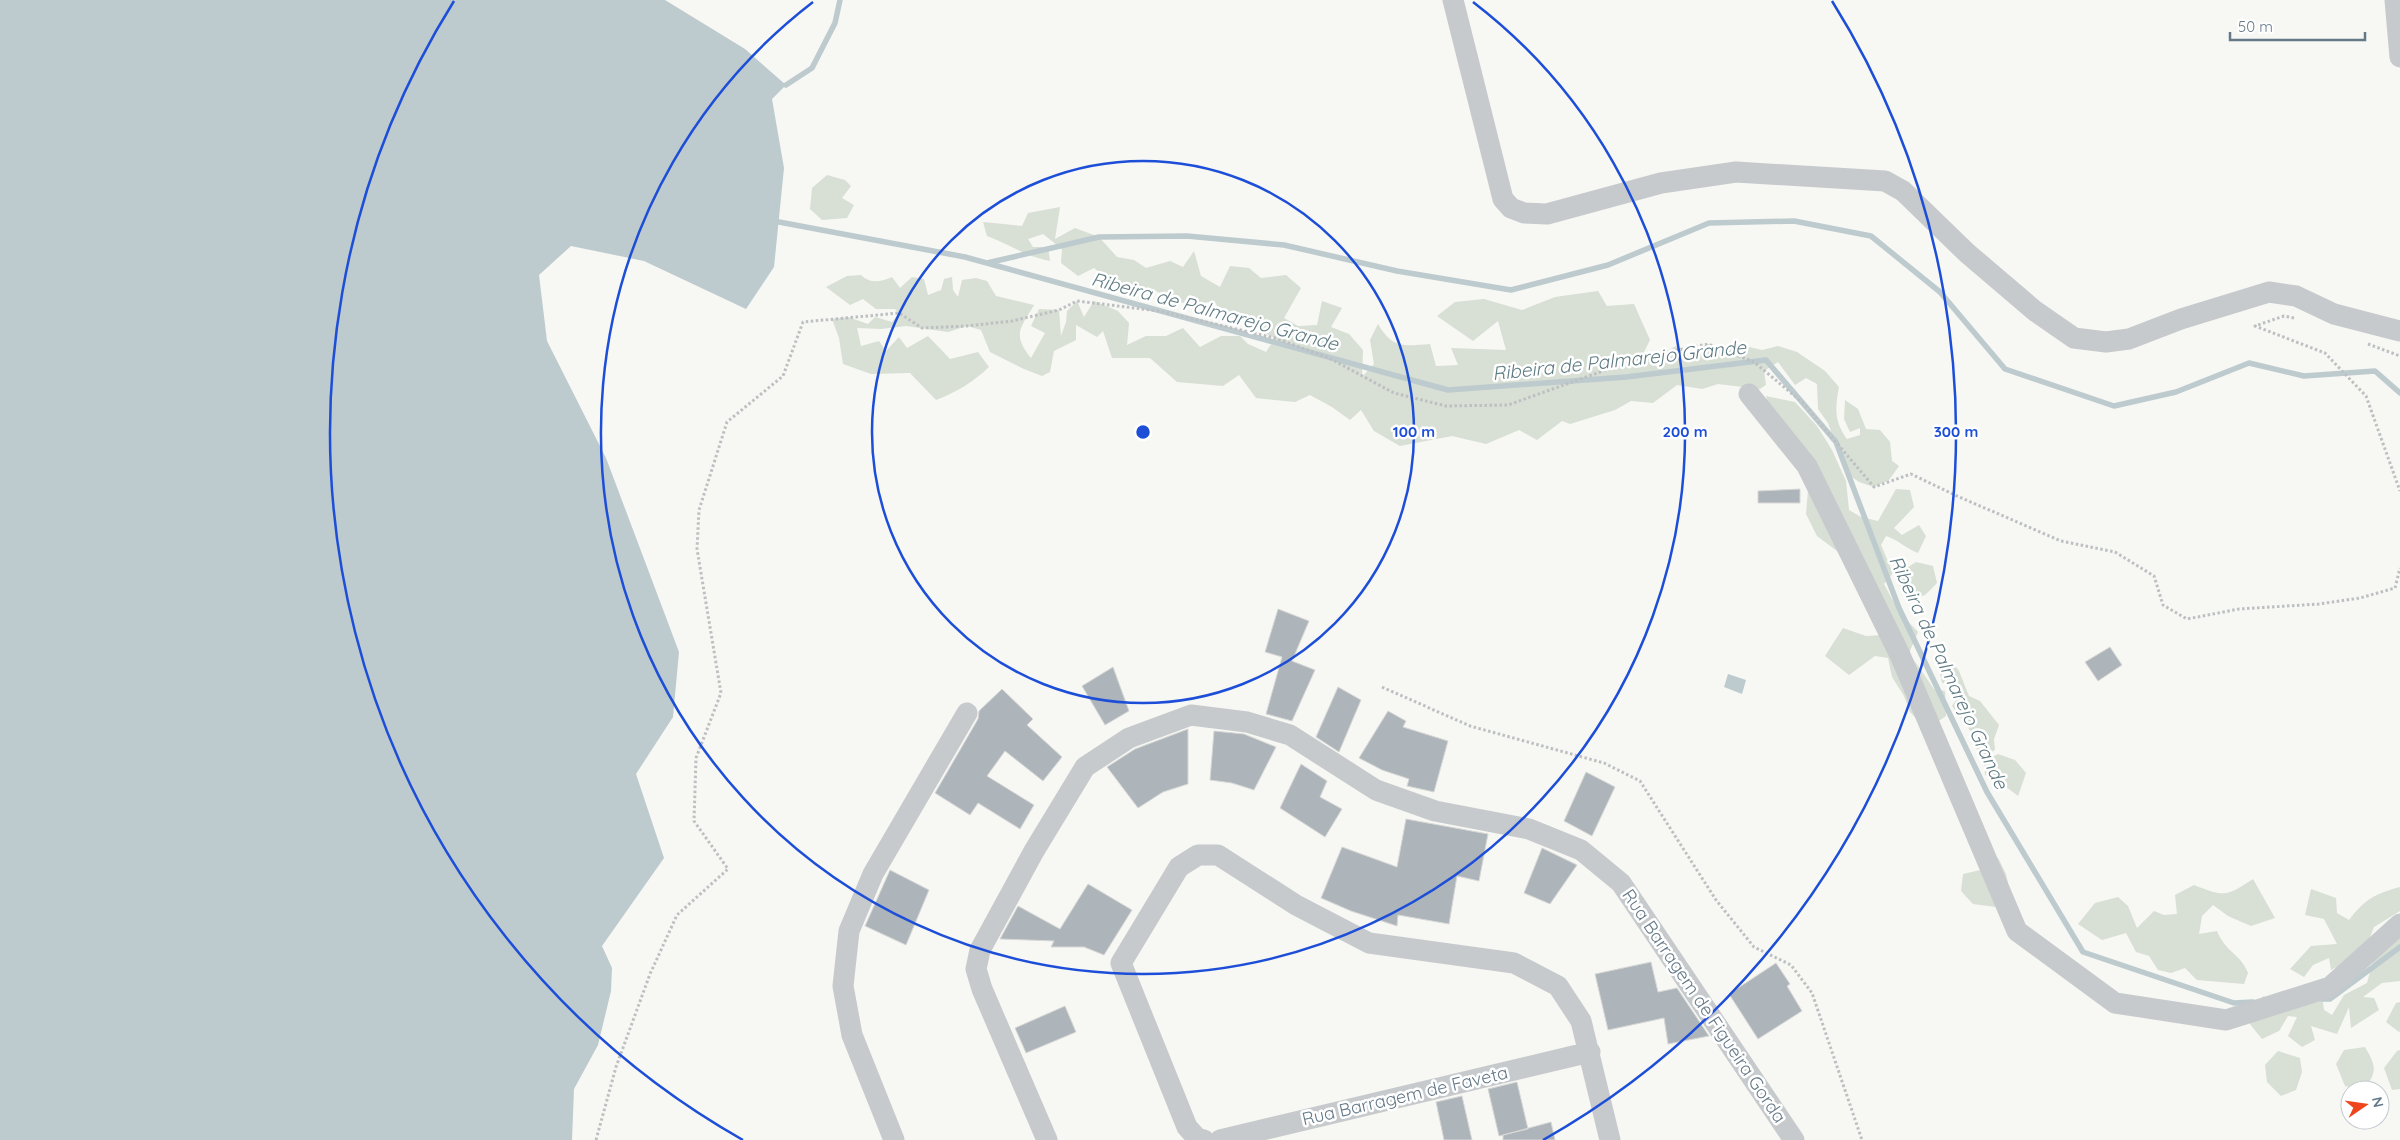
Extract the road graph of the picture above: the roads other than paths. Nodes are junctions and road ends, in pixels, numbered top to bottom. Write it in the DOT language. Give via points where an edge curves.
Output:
graph roads {
  1 [pos="1453,0"];
  2 [pos="2395,0"];
  3 [pos="2400,57"];
  4 [pos="2400,331"];
  5 [pos="1749,394"];
  6 [pos="967,713"];
  7 [pos="2400,924"];
  8 [pos="1590,1052"];
  9 [pos="894,1140"];
  10 [pos="1047,1140"];
  11 [pos="1204,1140"];
  12 [pos="1220,1140"];
  13 [pos="1610,1140"];
  14 [pos="1794,1140"];
  1 -- 4 [label="street" via="1503,200 1524,214 1547,214 1661,184 1736,172 1885,181 1903,191 1967,253 2035,311 2074,338 2106,342 2129,339 2269,292 2296,296 2334,314"];
  2 -- 3 [label="street"];
  5 -- 7 [label="street" via="1807,466 1900,655 2017,930 2115,1002 2226,1020 2330,987"];
  6 -- 9 [label="street" via="873,874 849,931 844,986 852,1035"];
  8 -- 11 [label="street" via="1581,1021 1558,986 1514,963 1369,943 1296,904 1218,854 1198,855 1179,866 1121,963 1187,1127 1197,1138"];
  8 -- 12 [label="street, Rua Barragem de Faveta"];
  8 -- 13 [label="street"];
  10 -- 14 [label="street, Rua Barragem de Figueira Gorda" via="982,989 976,969 980,950 1034,851 1086,767 1129,738 1191,715 1247,722 1290,735 1376,790 1435,812 1529,828 1581,850 1621,883"];
}
